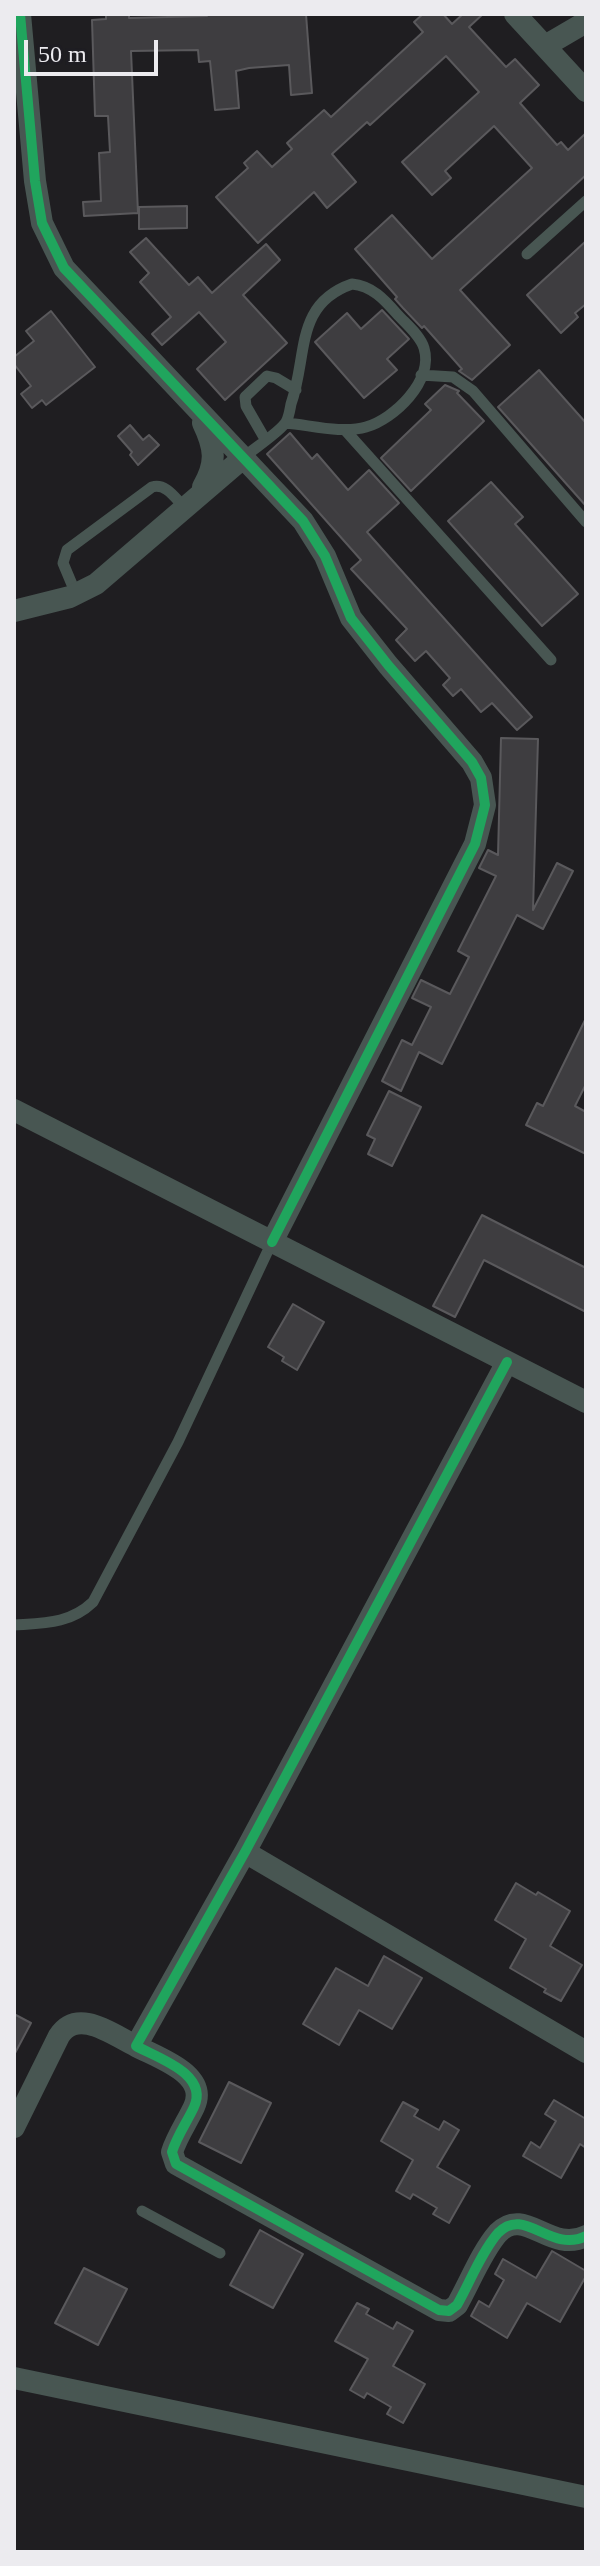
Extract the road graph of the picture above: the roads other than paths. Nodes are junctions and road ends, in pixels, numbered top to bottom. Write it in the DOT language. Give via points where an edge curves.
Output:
graph roads {
  1 [pos="20,14"];
  2 [pos="515,14"];
  3 [pos="586,22"];
  4 [pos="545,46"];
  5 [pos="586,91"];
  6 [pos="586,201"];
  7 [pos="527,254"];
  8 [pos="421,375"];
  9 [pos="296,390"];
  10 [pos="197,411"];
  11 [pos="286,423"];
  12 [pos="345,430"];
  13 [pos="265,439"];
  14 [pos="243,458"];
  15 [pos="191,501"];
  16 [pos="586,522"];
  17 [pos="76,594"];
  18 [pos="46,603"];
  19 [pos="14,611"];
  20 [pos="14,619"];
  21 [pos="551,660"];
  22 [pos="14,1110"];
  23 [pos="272,1242"];
  24 [pos="507,1362"];
  25 [pos="586,1402"];
  26 [pos="14,1625"];
  27 [pos="245,1852"];
  28 [pos="136,2046"];
  29 [pos="586,2052"];
  30 [pos="14,2127"];
  31 [pos="142,2211"];
  32 [pos="586,2236"];
  33 [pos="220,2253"];
  34 [pos="14,2378"];
  35 [pos="586,2497"];
  1 -- 10 [label="street" via="42,223 64,268"];
  2 -- 4 [label="street"];
  3 -- 4 [label="street"];
  4 -- 5 [label="street"];
  6 -- 7 [label="lane"];
  8 -- 9 [label="lane" via="425,351 420,340 372,290 352,284 317,307 304,337"];
  8 -- 12 [label="lane" via="407,400 389,417"];
  8 -- 16 [label="lane" via="444,374 473,391"];
  9 -- 11 [label="lane"];
  9 -- 13 [label="lane" via="267,376 245,397"];
  10 -- 14 [label="street"];
  10 -- 15 [label="street" via="215,456"];
  11 -- 12 [label="lane"];
  11 -- 13 [label="lane"];
  12 -- 21 [label="lane"];
  13 -- 14 [label="lane"];
  14 -- 15 [label="street"];
  14 -- 23 [label="street" via="303,521 325,556 351,618 472,762 485,805 475,844"];
  15 -- 17 [label="street" via="108,575"];
  15 -- 17 [label="lane" via="157,486 67,550 63,563"];
  17 -- 18 [label="street"];
  18 -- 19 [label="street"];
  18 -- 20 [label="street"];
  22 -- 23 [label="street"];
  23 -- 24 [label="street"];
  23 -- 26 [label="lane" via="178,1442 93,1602 63,1621"];
  24 -- 25 [label="street"];
  24 -- 27 [label="street"];
  27 -- 28 [label="street"];
  27 -- 29 [label="street"];
  28 -- 30 [label="street" via="84,2022 69,2025"];
  28 -- 32 [label="street" via="195,2084 195,2105 172,2152 176,2164 439,2310 457,2305 494,2238 507,2227 525,2225 562,2241"];
  31 -- 33 [label="lane"];
  34 -- 35 [label="street"];
}
